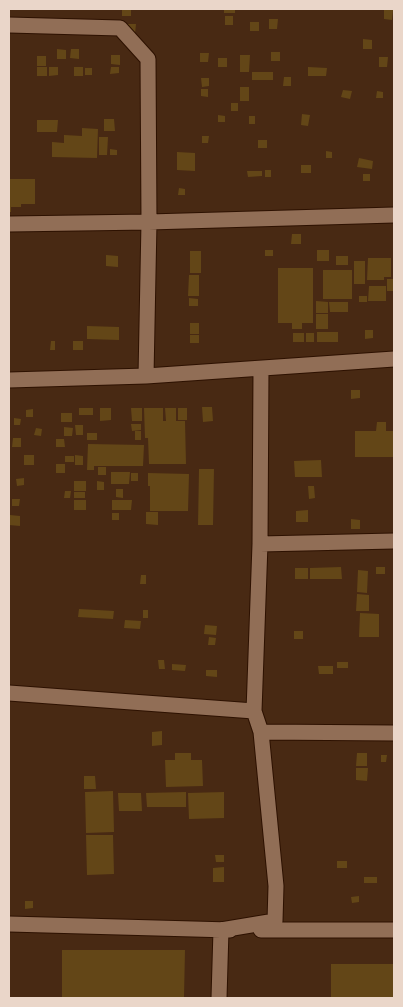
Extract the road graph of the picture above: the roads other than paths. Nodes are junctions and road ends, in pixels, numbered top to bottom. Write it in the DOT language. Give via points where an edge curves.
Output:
graph roads {
  1 [pos="9,26"];
  2 [pos="394,215"];
  3 [pos="149,222"];
  4 [pos="9,224"];
  5 [pos="394,359"];
  6 [pos="261,369"];
  7 [pos="146,376"];
  8 [pos="9,380"];
  9 [pos="394,541"];
  10 [pos="260,544"];
  11 [pos="9,693"];
  12 [pos="254,711"];
  13 [pos="261,732"];
  14 [pos="394,734"];
  15 [pos="9,924"];
  16 [pos="221,930"];
  17 [pos="394,930"];
  18 [pos="218,998"];
  1 -- 3 [label="street" via="120,28 148,59"];
  2 -- 3 [label="street"];
  3 -- 4 [label="street"];
  3 -- 7 [label="street"];
  5 -- 6 [label="street"];
  6 -- 7 [label="street"];
  6 -- 10 [label="street"];
  7 -- 8 [label="street"];
  9 -- 10 [label="street"];
  10 -- 12 [label="street"];
  11 -- 12 [label="street"];
  12 -- 13 [label="street"];
  13 -- 14 [label="street"];
  13 -- 16 [label="street" via="276,886 275,921"];
  15 -- 16 [label="street"];
  16 -- 17 [label="street"];
  16 -- 18 [label="street"];
}
